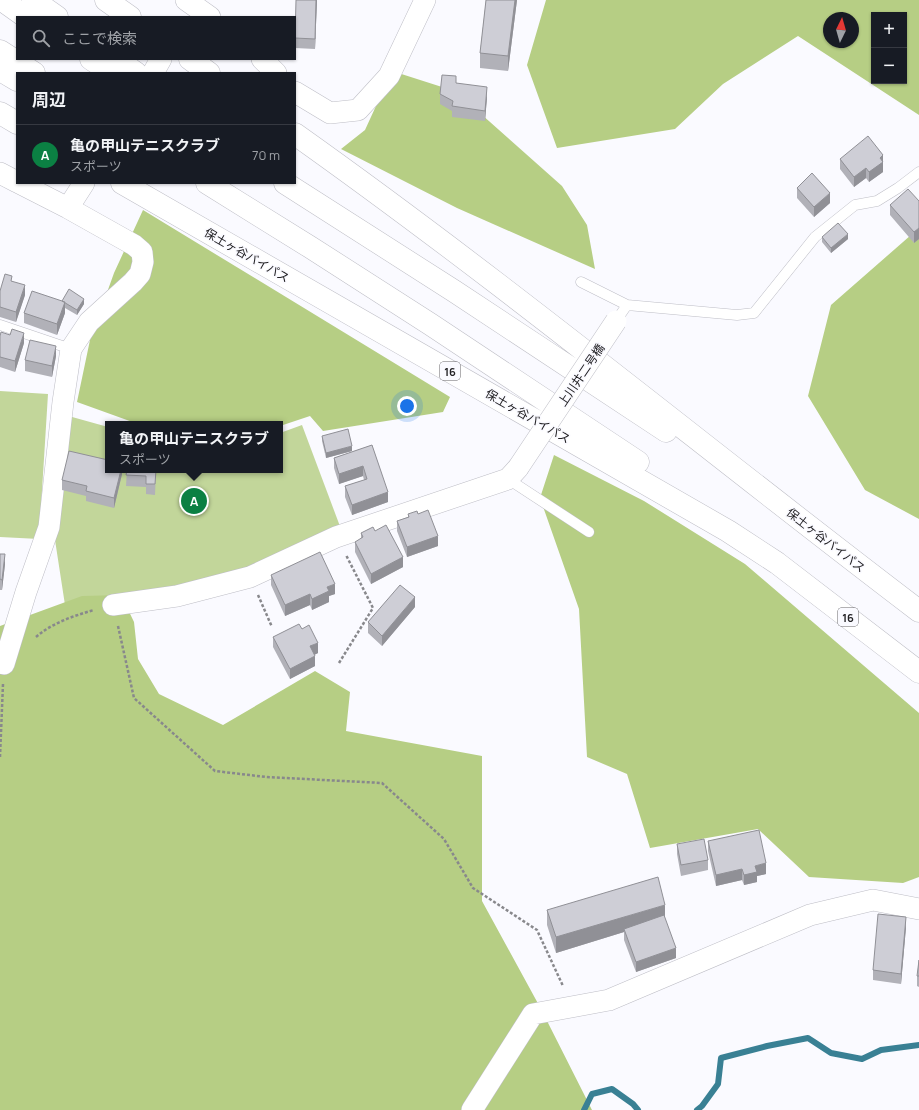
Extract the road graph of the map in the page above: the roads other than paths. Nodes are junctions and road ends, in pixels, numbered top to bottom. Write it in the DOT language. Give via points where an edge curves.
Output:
graph roads {
  1 [pos="2,0"];
  2 [pos="33,0"];
  3 [pos="106,0"];
  4 [pos="426,0"];
  5 [pos="25,16"];
  6 [pos="56,16"];
  7 [pos="129,16"];
  8 [pos="0,51"];
  9 [pos="92,60"];
  10 [pos="117,60"];
  11 [pos="161,60"];
  12 [pos="191,60"];
  13 [pos="263,60"];
  14 [pos="0,70"];
  15 [pos="32,72"];
  16 [pos="110,72"];
  17 [pos="135,72"];
  18 [pos="154,72"];
  19 [pos="208,72"];
  20 [pos="275,72"];
  21 [pos="16,79"];
  22 [pos="296,93"];
  23 [pos="0,113"];
  24 [pos="16,122"];
  25 [pos="296,135"];
  26 [pos="919,172"];
  27 [pos="0,174"];
  28 [pos="16,182"];
  29 [pos="22,184"];
  30 [pos="124,184"];
  31 [pos="210,184"];
  32 [pos="287,184"];
  33 [pos="75,197"];
  34 [pos="581,282"];
  35 [pos="622,313"];
  36 [pos="0,325"];
  37 [pos="71,349"];
  38 [pos="513,473"];
  39 [pos="800,521"];
  40 [pos="589,532"];
  41 [pos="776,563"];
  42 [pos="113,605"];
  43 [pos="919,611"];
  44 [pos="4,664"];
  45 [pos="919,672"];
  46 [pos="919,909"];
  47 [pos="472,1110"];
  1 -- 5 [label="highway"];
  2 -- 6 [label="highway"];
  3 -- 7 [label="highway"];
  4 -- 22 [label="street" via="389,76 358,110 330,113"];
  8 -- 15 [label="highway"];
  9 -- 16 [label="highway"];
  10 -- 17 [label="highway"];
  11 -- 18 [label="street"];
  12 -- 19 [label="highway"];
  13 -- 20 [label="street"];
  14 -- 21 [label="highway"];
  23 -- 24 [label="highway"];
  25 -- 39 [label="highway, 保土ヶ谷バイパス" via="468,261"];
  26 -- 35 [label="lane" via="877,201 855,205 815,237 754,313"];
  27 -- 28 [label="street"];
  29 -- 33 [label="street"];
  30 -- 41 [label="highway, 保土ヶ谷バイパス / 16" via="667,495"];
  31 -- 41 [label="highway, 16" via="430,324 672,485"];
  32 -- 39 [label="highway" via="454,291"];
  33 -- 37 [label="street" via="142,252 143,262 140,274 89,322"];
  34 -- 35 [label="lane"];
  35 -- 38 [label="street, 上川井二号橋, bridge"];
  36 -- 37 [label="lane"];
  37 -- 44 [label="street" via="49,527"];
  38 -- 40 [label="lane"];
  38 -- 42 [label="street" via="336,537 250,577 177,596"];
  39 -- 43 [label="highway, 保土ヶ谷バイパス"];
  41 -- 45 [label="highway, 保土ヶ谷バイパス / 16"];
  46 -- 47 [label="street" via="872,900 810,915 610,1000 533,1014"];
}
